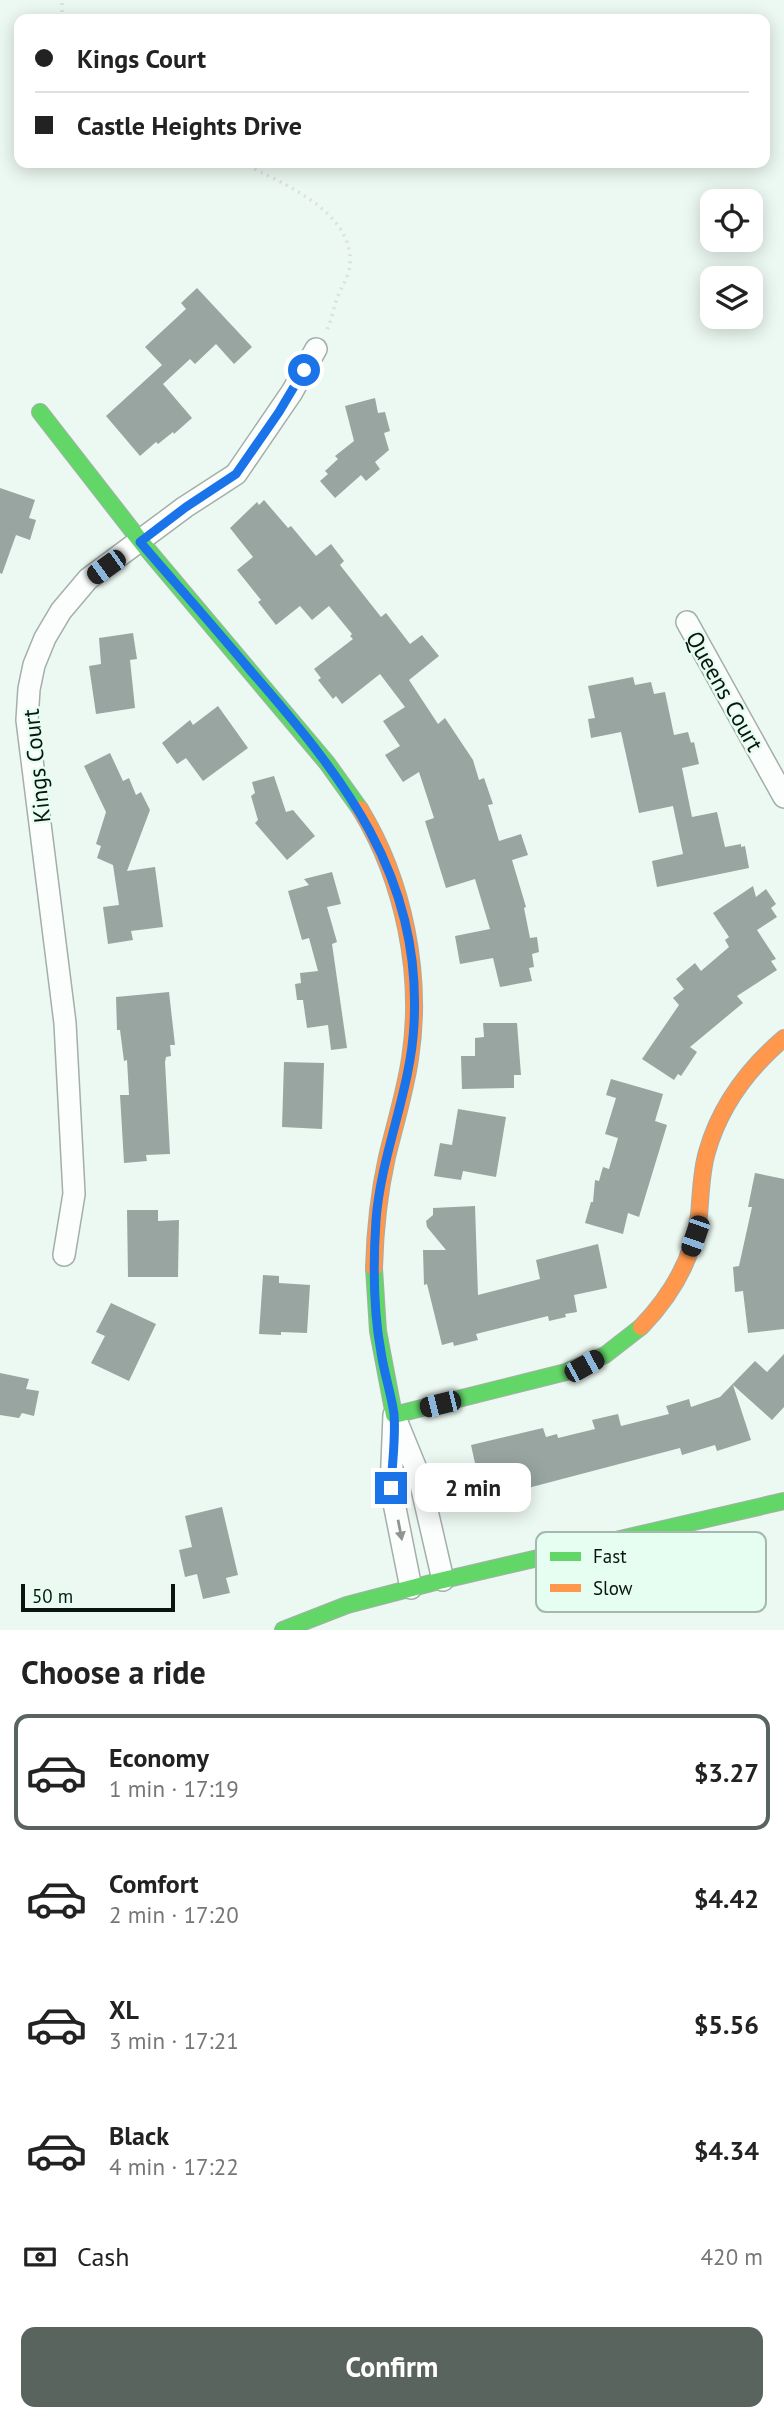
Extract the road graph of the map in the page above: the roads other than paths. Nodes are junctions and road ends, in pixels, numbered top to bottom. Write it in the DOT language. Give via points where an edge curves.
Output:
graph roads {
  1 [pos="316,349"];
  2 [pos="40,412"];
  3 [pos="140,542"];
  4 [pos="687,622"];
  5 [pos="784,797"];
  6 [pos="784,1038"];
  7 [pos="64,1255"];
  8 [pos="394,1415"];
  9 [pos="784,1501"];
  10 [pos="650,1532"];
  11 [pos="536,1558"];
  12 [pos="443,1580"];
  13 [pos="411,1588"];
  14 [pos="283,1630"];
  1 -- 3 [label="street, Kings Court" via="236,474"];
  2 -- 3 [label="street"];
  3 -- 7 [label="street, Kings Court" via="88,579 61,611 34,665 29,690 27,720 66,1036 74,1194"];
  3 -- 8 [label="street" via="331,767 368,824 398,900 408,939 414,1024 382,1180 375,1261 377,1327"];
  4 -- 5 [label="street, Queens Court"];
  6 -- 8 [label="street" via="750,1071 730,1100 702,1172 695,1236 684,1266 655,1314 636,1333 584,1366"];
  8 -- 12 [label="street" via="419,1476"];
  8 -- 13 [label="street, one-way" via="391,1488"];
  9 -- 10 [label="street"];
  11 -- 12 [label="street"];
  12 -- 13 [label="street"];
  13 -- 14 [label="street" via="347,1605"];
}
